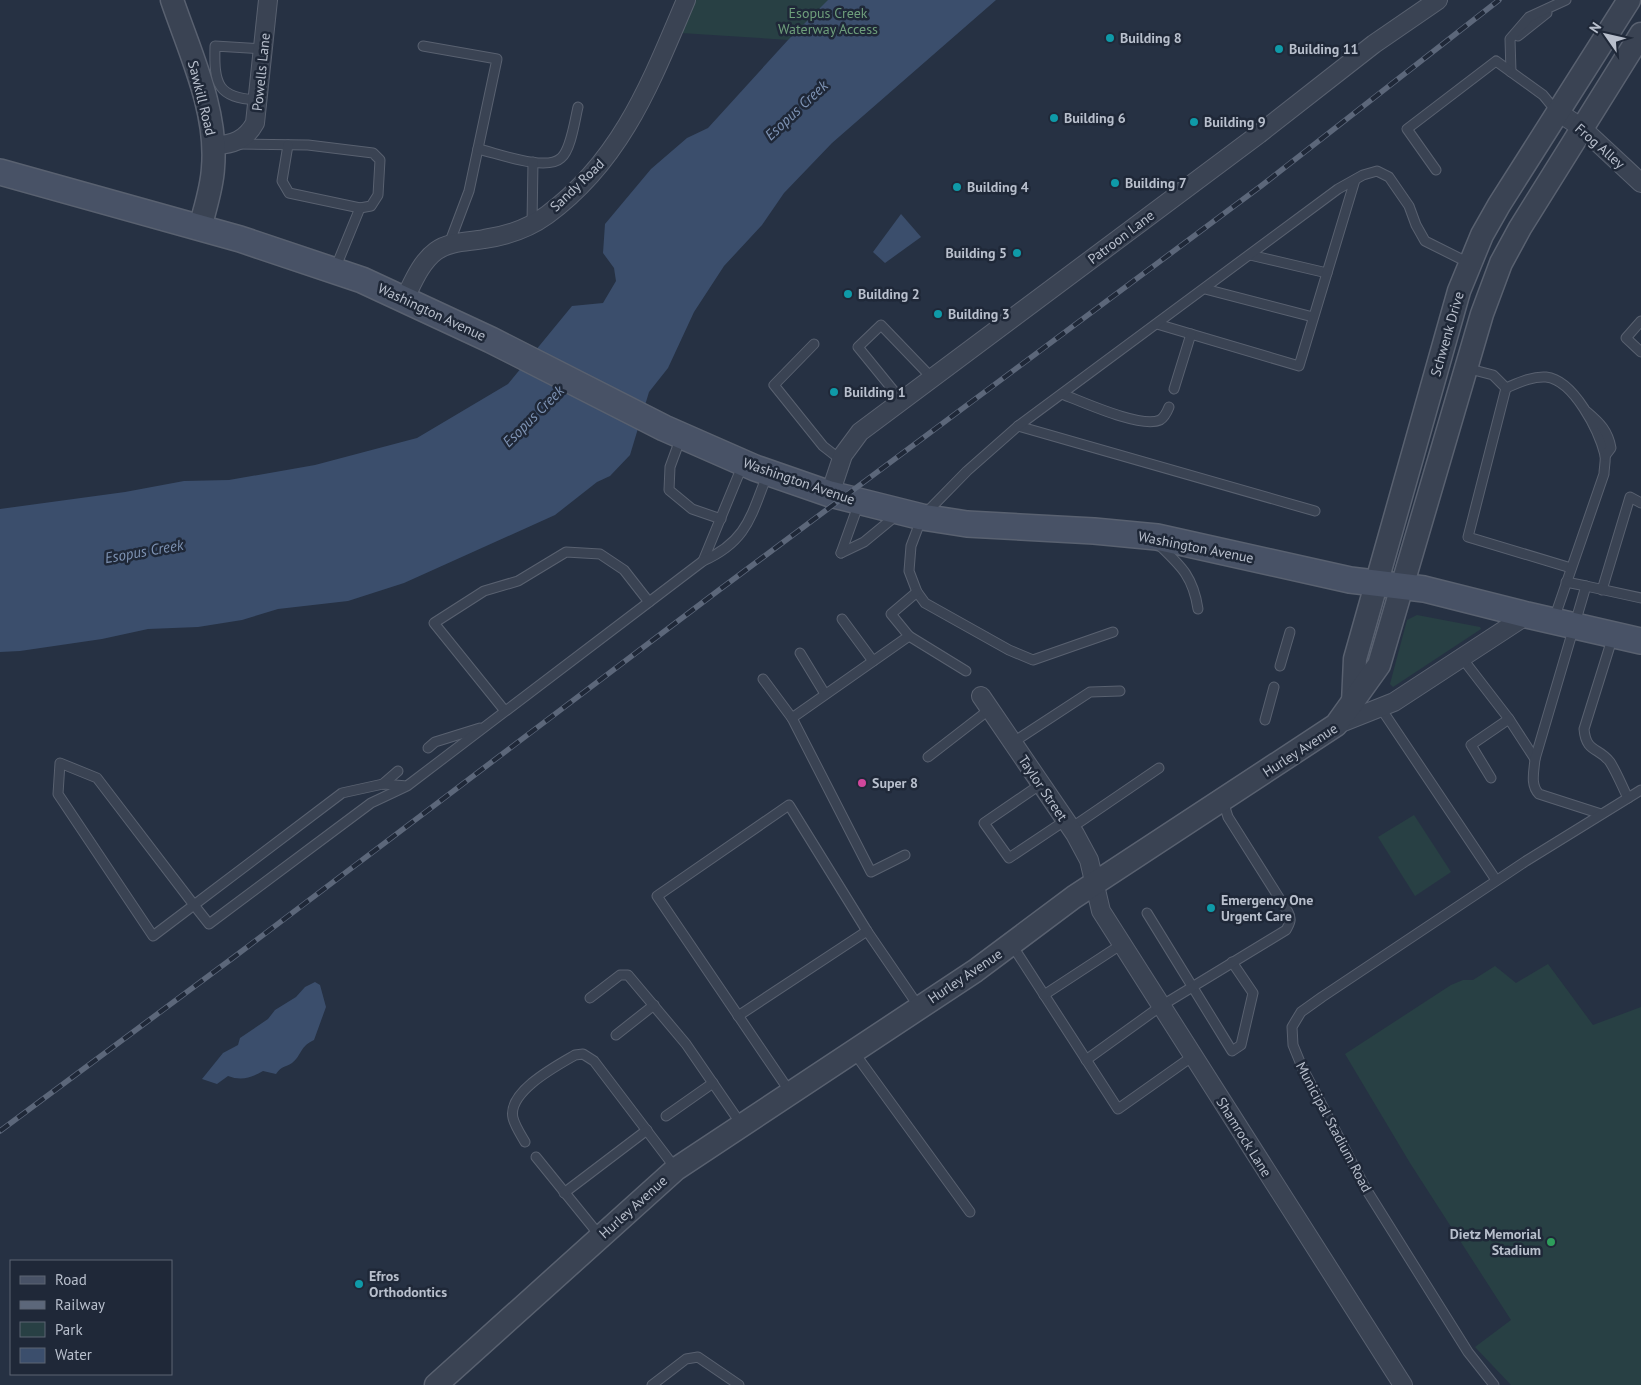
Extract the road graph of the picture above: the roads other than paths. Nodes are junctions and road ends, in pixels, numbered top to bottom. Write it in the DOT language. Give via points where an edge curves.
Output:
graph roads {
  1 [pos="172,0"];
  2 [pos="268,0"];
  3 [pos="686,0"];
  4 [pos="1438,0"];
  5 [pos="1629,0"];
  6 [pos="1637,0"];
  7 [pos="1564,1"];
  8 [pos="1641,2"];
  9 [pos="1641,34"];
  10 [pos="423,46"];
  11 [pos="263,49"];
  12 [pos="1510,72"];
  13 [pos="258,100"];
  14 [pos="578,106"];
  15 [pos="1558,112"];
  16 [pos="1582,128"];
  17 [pos="222,145"];
  18 [pos="288,145"];
  19 [pos="478,149"];
  20 [pos="533,162"];
  21 [pos="1436,170"];
  22 [pos="0,172"];
  23 [pos="1355,180"];
  24 [pos="1641,183"];
  25 [pos="360,208"];
  26 [pos="532,223"];
  27 [pos="200,228"];
  28 [pos="449,245"];
  29 [pos="1250,255"];
  30 [pos="1470,263"];
  31 [pos="334,270"];
  32 [pos="1327,273"];
  33 [pos="1205,289"];
  34 [pos="405,298"];
  35 [pos="1314,317"];
  36 [pos="1641,320"];
  37 [pos="1157,324"];
  38 [pos="1191,334"];
  39 [pos="814,344"];
  40 [pos="1641,352"];
  41 [pos="1466,368"];
  42 [pos="932,378"];
  43 [pos="1506,388"];
  44 [pos="1174,389"];
  45 [pos="1062,394"];
  46 [pos="902,401"];
  47 [pos="1169,407"];
  48 [pos="1018,426"];
  49 [pos="673,431"];
  50 [pos="841,460"];
  51 [pos="744,463"];
  52 [pos="768,473"];
  53 [pos="830,494"];
  54 [pos="859,502"];
  55 [pos="1641,503"];
  56 [pos="1315,511"];
  57 [pos="911,515"];
  58 [pos="721,519"];
  59 [pos="1150,536"];
  60 [pos="703,561"];
  61 [pos="1571,568"];
  62 [pos="1566,582"];
  63 [pos="1376,583"];
  64 [pos="1403,586"];
  65 [pos="1586,586"];
  66 [pos="1602,590"];
  67 [pos="916,592"];
  68 [pos="1641,598"];
  69 [pos="649,602"];
  70 [pos="1198,609"];
  71 [pos="1527,615"];
  72 [pos="842,619"];
  73 [pos="1564,624"];
  74 [pos="1113,632"];
  75 [pos="1290,632"];
  76 [pos="1613,635"];
  77 [pos="909,636"];
  78 [pos="1641,641"];
  79 [pos="800,653"];
  80 [pos="1462,658"];
  81 [pos="873,661"];
  82 [pos="1280,666"];
  83 [pos="966,671"];
  84 [pos="764,679"];
  85 [pos="1274,687"];
  86 [pos="1120,691"];
  87 [pos="825,694"];
  88 [pos="985,703"];
  89 [pos="1353,703"];
  90 [pos="1380,707"];
  91 [pos="506,711"];
  92 [pos="792,718"];
  93 [pos="1509,719"];
  94 [pos="1265,720"];
  95 [pos="1336,725"];
  96 [pos="487,726"];
  97 [pos="1012,742"];
  98 [pos="428,748"];
  99 [pos="928,758"];
  100 [pos="1535,759"];
  101 [pos="1159,768"];
  102 [pos="398,771"];
  103 [pos="1491,778"];
  104 [pos="383,784"];
  105 [pos="1041,784"];
  106 [pos="407,786"];
  107 [pos="1641,790"];
  108 [pos="1628,798"];
  109 [pos="1223,801"];
  110 [pos="1601,814"];
  111 [pos="1069,824"];
  112 [pos="905,854"];
  113 [pos="1496,880"];
  114 [pos="1095,884"];
  115 [pos="194,905"];
  116 [pos="1147,913"];
  117 [pos="867,931"];
  118 [pos="1011,944"];
  119 [pos="1122,944"];
  120 [pos="1232,962"];
  121 [pos="1193,986"];
  122 [pos="1044,995"];
  123 [pos="590,998"];
  124 [pos="654,1005"];
  125 [pos="1161,1006"];
  126 [pos="919,1007"];
  127 [pos="738,1016"];
  128 [pos="616,1035"];
  129 [pos="853,1051"];
  130 [pos="1193,1056"];
  131 [pos="1086,1060"];
  132 [pos="713,1083"];
  133 [pos="790,1092"];
  134 [pos="666,1116"];
  135 [pos="741,1124"];
  136 [pos="647,1130"];
  137 [pos="525,1142"];
  138 [pos="536,1157"];
  139 [pos="676,1169"];
  140 [pos="564,1193"];
  141 [pos="970,1212"];
  142 [pos="600,1236"];
  143 [pos="444,1383"];
  144 [pos="652,1385"];
  145 [pos="739,1385"];
  146 [pos="1403,1385"];
  147 [pos="1494,1385"];
  1 -- 17 [label="street, Sawkill Road"];
  2 -- 11 [label="street, Powells Lane"];
  3 -- 26 [label="street, Sandy Road" via="650,84 622,135 586,181 560,205"];
  4 -- 42 [label="street, Patroon Lane" via="1374,44"];
  5 -- 15 [label="street, Schwenk Drive"];
  6 -- 8 [label="street"];
  7 -- 12 [label="lane" via="1529,18 1510,39"];
  9 -- 16 [label="street, Schwenk Drive"];
  10 -- 19 [label="lane" via="498,59"];
  11 -- 13 [label="street, Powells Lane"];
  11 -- 13 [label="lane" via="215,46 217,77 221,87 229,96"];
  12 -- 15 [label="lane" via="1543,95"];
  12 -- 21 [label="lane" via="1496,61 1407,129"];
  13 -- 17 [label="street, Powells Lane" via="255,123 249,134 240,141"];
  14 -- 20 [label="lane" via="562,158 552,163"];
  15 -- 16 [label="street, Frog Alley"];
  15 -- 30 [label="street, Schwenk Drive" via="1499,205"];
  16 -- 24 [label="street, Frog Alley"];
  16 -- 41 [label="street, Schwenk Drive" via="1520,228 1502,264 1482,314"];
  17 -- 18 [label="lane"];
  17 -- 27 [label="street, Sawkill Road"];
  18 -- 25 [label="lane" via="282,181 290,193"];
  18 -- 25 [label="lane" via="373,153 380,160 378,195 371,206"];
  19 -- 20 [label="lane"];
  19 -- 28 [label="lane" via="469,192"];
  20 -- 26 [label="lane"];
  22 -- 27 [label="main road, Washington Avenue"];
  23 -- 29 [label="lane" via="1338,189"];
  23 -- 30 [label="lane" via="1377,172 1389,177 1409,206 1425,241"];
  23 -- 32 [label="lane"];
  25 -- 31 [label="lane"];
  26 -- 28 [label="street, Sandy Road" via="505,235"];
  27 -- 31 [label="main road, Washington Avenue"];
  28 -- 34 [label="street, Sandy Road" via="426,261"];
  29 -- 32 [label="lane"];
  29 -- 33 [label="lane"];
  30 -- 63 [label="street, Schwenk Drive" via="1459,291"];
  31 -- 34 [label="main road, Washington Avenue"];
  32 -- 35 [label="lane"];
  33 -- 35 [label="lane"];
  33 -- 37 [label="lane"];
  34 -- 49 [label="main road, Washington Avenue"];
  35 -- 38 [label="lane" via="1299,366"];
  36 -- 40 [label="lane" via="1626,338"];
  37 -- 38 [label="lane"];
  37 -- 45 [label="lane"];
  38 -- 44 [label="lane"];
  39 -- 50 [label="lane" via="774,385 823,446"];
  41 -- 43 [label="lane" via="1493,374"];
  41 -- 64 [label="street, Schwenk Drive"];
  42 -- 46 [label="street, Patroon Lane"];
  42 -- 46 [label="lane" via="881,325 858,347"];
  43 -- 61 [label="lane" via="1468,537"];
  43 -- 61 [label="lane" via="1526,379 1547,377 1560,384 1576,397 1586,411 1605,456 1604,474"];
  45 -- 47 [label="lane" via="1117,414 1148,421 1159,420"];
  45 -- 48 [label="lane"];
  46 -- 50 [label="street, Patroon Lane" via="860,432"];
  48 -- 56 [label="lane"];
  48 -- 57 [label="lane"];
  49 -- 51 [label="main road, Washington Avenue"];
  49 -- 58 [label="lane" via="669,490 692,509"];
  50 -- 53 [label="street, Patroon Lane"];
  51 -- 52 [label="main road, Washington Avenue"];
  51 -- 58 [label="lane"];
  52 -- 53 [label="main road, Washington Avenue"];
  52 -- 60 [label="lane" via="746,528 722,552"];
  53 -- 54 [label="main road, Washington Avenue"];
  54 -- 57 [label="main road, Washington Avenue"];
  54 -- 57 [label="lane" via="841,553"];
  55 -- 66 [label="lane" via="1630,497"];
  57 -- 59 [label="main road, Washington Avenue" via="1002,527"];
  57 -- 67 [label="lane" via="909,571"];
  58 -- 60 [label="lane"];
  59 -- 63 [label="main road, Washington Avenue"];
  59 -- 70 [label="lane" via="1188,577 1195,590"];
  60 -- 69 [label="lane"];
  61 -- 62 [label="lane"];
  62 -- 65 [label="lane"];
  62 -- 73 [label="lane"];
  63 -- 64 [label="main road, Washington Avenue"];
  63 -- 89 [label="street, Schwenk Drive" via="1354,659"];
  64 -- 71 [label="main road, Washington Avenue"];
  64 -- 89 [label="street, Schwenk Drive" via="1379,665"];
  65 -- 66 [label="lane"];
  65 -- 73 [label="lane"];
  66 -- 68 [label="lane"];
  67 -- 74 [label="lane" via="925,603 1033,660"];
  67 -- 77 [label="lane" via="891,614"];
  69 -- 91 [label="lane"];
  69 -- 91 [label="lane" via="624,570 600,554 566,552 518,581 484,591 434,623"];
  71 -- 73 [label="main road, Washington Avenue"];
  71 -- 80 [label="street, Hurley Avenue"];
  72 -- 81 [label="lane"];
  73 -- 76 [label="main road, Washington Avenue"];
  73 -- 100 [label="lane"];
  75 -- 82 [label="lane"];
  76 -- 78 [label="main road, Washington Avenue"];
  76 -- 108 [label="lane" via="1584,729 1588,745 1608,759"];
  77 -- 81 [label="lane"];
  77 -- 83 [label="lane"];
  79 -- 87 [label="lane"];
  80 -- 90 [label="street, Hurley Avenue" via="1394,702"];
  80 -- 93 [label="lane"];
  81 -- 87 [label="lane"];
  84 -- 92 [label="lane"];
  85 -- 94 [label="lane"];
  86 -- 97 [label="lane" via="1090,692"];
  87 -- 92 [label="lane"];
  88 -- 97 [label="street, Taylor Street"];
  88 -- 99 [label="lane"];
  89 -- 95 [label="street, Schwenk Drive"];
  90 -- 95 [label="street, Hurley Avenue"];
  90 -- 113 [label="lane"];
  91 -- 96 [label="lane"];
  92 -- 112 [label="lane" via="871,872"];
  93 -- 100 [label="lane"];
  93 -- 103 [label="lane" via="1471,745"];
  95 -- 109 [label="street, Hurley Avenue"];
  96 -- 98 [label="lane" via="435,742"];
  96 -- 106 [label="lane"];
  97 -- 105 [label="street, Taylor Street"];
  100 -- 110 [label="lane" via="1534,784 1538,794"];
  101 -- 111 [label="lane"];
  102 -- 104 [label="lane"];
  104 -- 106 [label="lane"];
  104 -- 115 [label="lane" via="342,793"];
  105 -- 111 [label="street, Taylor Street"];
  105 -- 111 [label="lane" via="984,823 1009,858"];
  106 -- 115 [label="lane" via="371,803 209,924"];
  107 -- 108 [label="lane, Municipal Stadium Road"];
  108 -- 110 [label="lane, Municipal Stadium Road"];
  109 -- 114 [label="street, Hurley Avenue"];
  109 -- 120 [label="lane" via="1228,817 1291,917 1286,930"];
  110 -- 113 [label="lane, Municipal Stadium Road"];
  111 -- 114 [label="street, Taylor Street" via="1089,860"];
  113 -- 147 [label="lane, Municipal Stadium Road" via="1322,996 1301,1012 1292,1027 1293,1045 1302,1067 1366,1189 1468,1352"];
  114 -- 118 [label="street, Hurley Avenue"];
  114 -- 119 [label="street, Shamrock Lane" via="1101,911"];
  115 -- 115 [label="lane" via="97,778 60,763 58,794 153,936"];
  116 -- 121 [label="lane"];
  117 -- 126 [label="lane"];
  117 -- 127 [label="lane"];
  117 -- 127 [label="lane" via="790,805 657,896"];
  118 -- 122 [label="lane"];
  118 -- 126 [label="street, Hurley Avenue"];
  119 -- 122 [label="lane"];
  119 -- 125 [label="street, Shamrock Lane"];
  120 -- 121 [label="lane"];
  120 -- 121 [label="lane" via="1253,993 1241,1045 1232,1051"];
  121 -- 125 [label="lane"];
  122 -- 131 [label="lane"];
  123 -- 124 [label="lane" via="625,974"];
  124 -- 128 [label="lane"];
  124 -- 132 [label="lane"];
  125 -- 130 [label="street, Shamrock Lane"];
  125 -- 131 [label="lane"];
  126 -- 129 [label="street, Hurley Avenue"];
  127 -- 133 [label="lane"];
  129 -- 133 [label="street, Hurley Avenue"];
  129 -- 141 [label="lane"];
  130 -- 131 [label="lane" via="1118,1109"];
  130 -- 146 [label="street, Shamrock Lane"];
  132 -- 134 [label="lane"];
  132 -- 135 [label="lane"];
  133 -- 135 [label="street, Hurley Avenue"];
  135 -- 139 [label="street, Hurley Avenue"];
  136 -- 137 [label="lane" via="594,1061 583,1054 575,1055 523,1090 515,1102 513,1116"];
  136 -- 139 [label="lane"];
  136 -- 140 [label="lane"];
  138 -- 140 [label="lane"];
  139 -- 142 [label="street, Hurley Avenue"];
  140 -- 142 [label="lane"];
  142 -- 143 [label="street, Hurley Avenue"];
  144 -- 145 [label="lane" via="686,1359 698,1357"];
}
